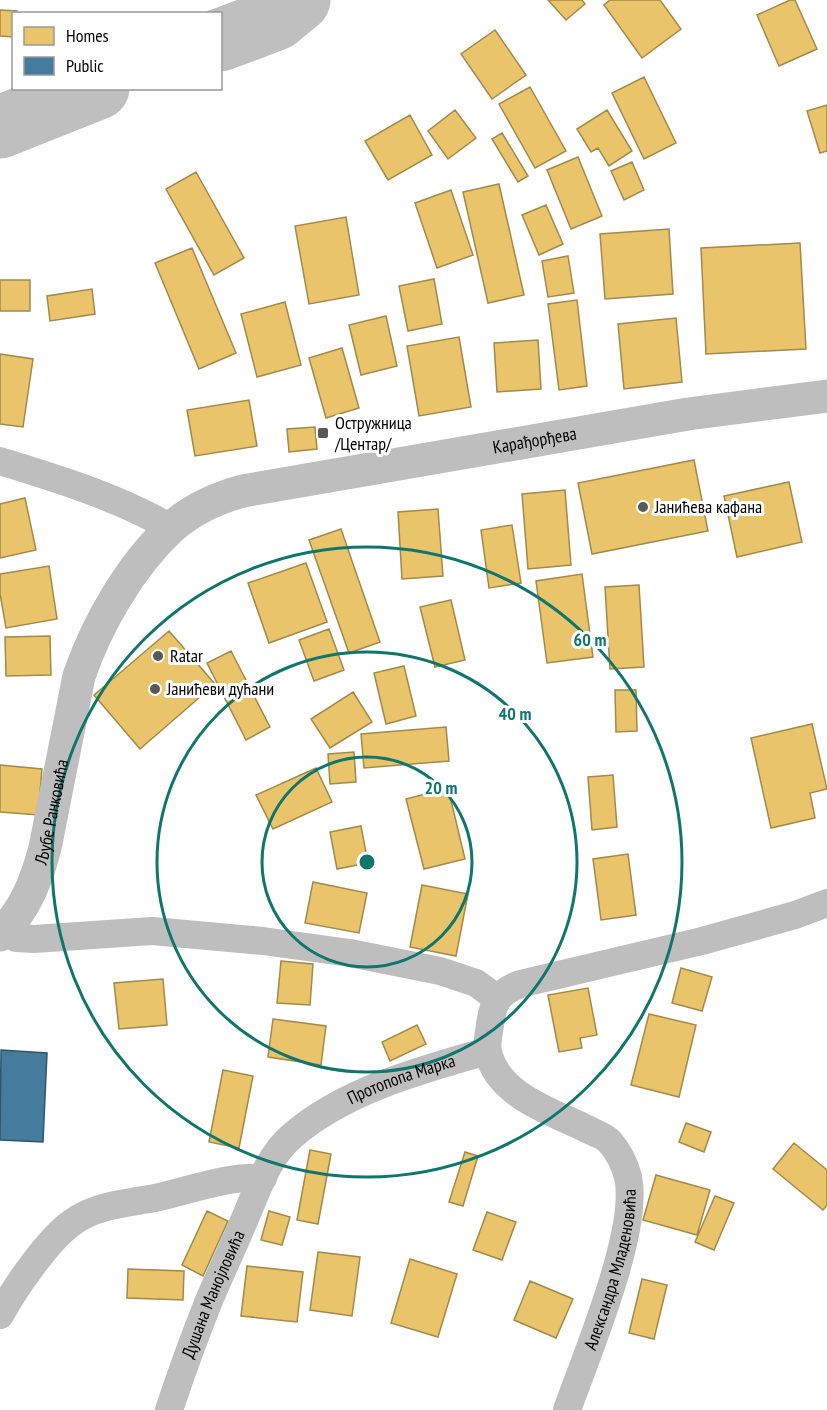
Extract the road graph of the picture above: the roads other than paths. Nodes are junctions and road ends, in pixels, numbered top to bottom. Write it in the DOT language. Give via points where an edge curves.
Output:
graph roads {
  1 [pos="827,396"];
  2 [pos="0,461"];
  3 [pos="171,528"];
  4 [pos="827,903"];
  5 [pos="2,933"];
  6 [pos="498,999"];
  7 [pos="487,1051"];
  8 [pos="263,1178"];
  9 [pos="0,1315"];
  10 [pos="169,1410"];
  11 [pos="567,1410"];
  1 -- 3 [label="street, Карађорђева" via="688,414 243,491 203,506"];
  2 -- 3 [label="street" via="145,513"];
  3 -- 5 [label="street, Љубе Ранковића" via="131,576 88,650 79,676 38,876 29,897"];
  4 -- 6 [label="street" via="702,941 520,984"];
  5 -- 6 [label="street" via="34,939 152,931 189,933 350,952 463,978"];
  6 -- 7 [label="street" via="493,1007"];
  7 -- 8 [label="street, Протопопа Марка" via="409,1075 326,1112 290,1138"];
  7 -- 11 [label="street, Александра Младеновића" via="495,1071 516,1093 608,1140 628,1178 630,1208 619,1259"];
  8 -- 9 [label="street" via="214,1182 105,1207 73,1222 34,1263"];
  8 -- 10 [label="street, Душана Манојловића" via="208,1301"];
}
